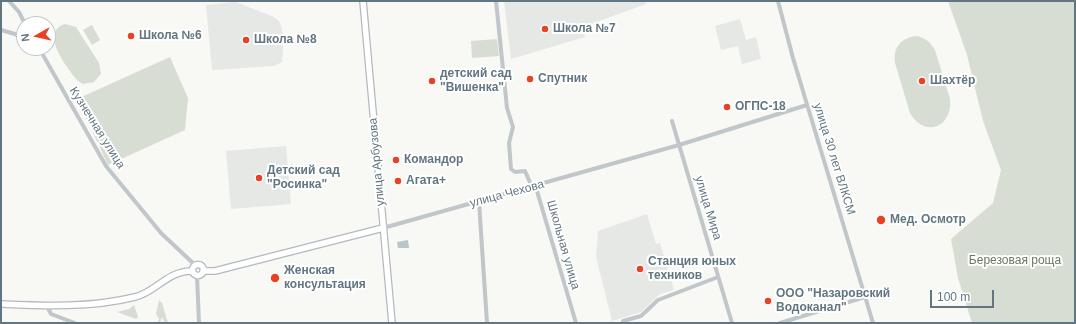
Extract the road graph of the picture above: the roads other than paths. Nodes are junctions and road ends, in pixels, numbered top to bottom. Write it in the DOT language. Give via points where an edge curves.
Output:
graph roads {
  1 [pos="9,1"];
  2 [pos="363,1"];
  3 [pos="496,1"];
  4 [pos="778,1"];
  5 [pos="21,16"];
  6 [pos="1,30"];
  7 [pos="16,34"];
  8 [pos="44,56"];
  9 [pos="807,105"];
  10 [pos="672,121"];
  11 [pos="679,145"];
  12 [pos="532,187"];
  13 [pos="479,202"];
  14 [pos="383,228"];
  15 [pos="195,266"];
  16 [pos="192,271"];
  17 [pos="203,271"];
  18 [pos="197,276"];
  19 [pos="718,277"];
  20 [pos="865,296"];
  21 [pos="1,304"];
  22 [pos="47,306"];
  23 [pos="623,321"];
  24 [pos="793,321"];
  25 [pos="75,323"];
  26 [pos="199,323"];
  27 [pos="392,323"];
  28 [pos="487,323"];
  29 [pos="576,323"];
  30 [pos="732,323"];
  31 [pos="780,323"];
  32 [pos="873,323"];
  1 -- 5 [label="street"];
  2 -- 14 [label="street, улица Арбузова"];
  3 -- 12 [label="street, Школьная улица" via="507,108 513,127 509,143 511,169 515,172 526,171"];
  4 -- 9 [label="street, улица 30 лет ВЛКСМ"];
  6 -- 7 [label="street"];
  8 -- 15 [label="street, Кузнечная улица" via="106,166 161,233"];
  9 -- 11 [label="street, улица Чехова"];
  9 -- 20 [label="street, улица 30 лет ВЛКСМ"];
  10 -- 11 [label="street, улица Мира"];
  11 -- 12 [label="street, улица Чехова"];
  11 -- 19 [label="street, улица Мира"];
  12 -- 13 [label="street, улица Чехова"];
  12 -- 29 [label="street, Школьная улица" via="538,191"];
  13 -- 14 [label="street, улица Чехова"];
  13 -- 28 [label="street"];
  14 -- 17 [label="street, улица Чехова" via="215,271"];
  14 -- 27 [label="street, улица Арбузова"];
  15 -- 16 [label="street"];
  15 -- 17 [label="street" via="201,266"];
  16 -- 18 [label="street"];
  16 -- 22 [label="street" via="180,271 136,297 98,304"];
  17 -- 18 [label="street"];
  18 -- 26 [label="street"];
  19 -- 23 [label="street" via="658,300 641,316"];
  19 -- 30 [label="street, улица Мира"];
  20 -- 24 [label="street"];
  20 -- 32 [label="street, улица 30 лет ВЛКСМ"];
  21 -- 22 [label="street"];
  22 -- 25 [label="street" via="51,314"];
  24 -- 31 [label="street"];
}
